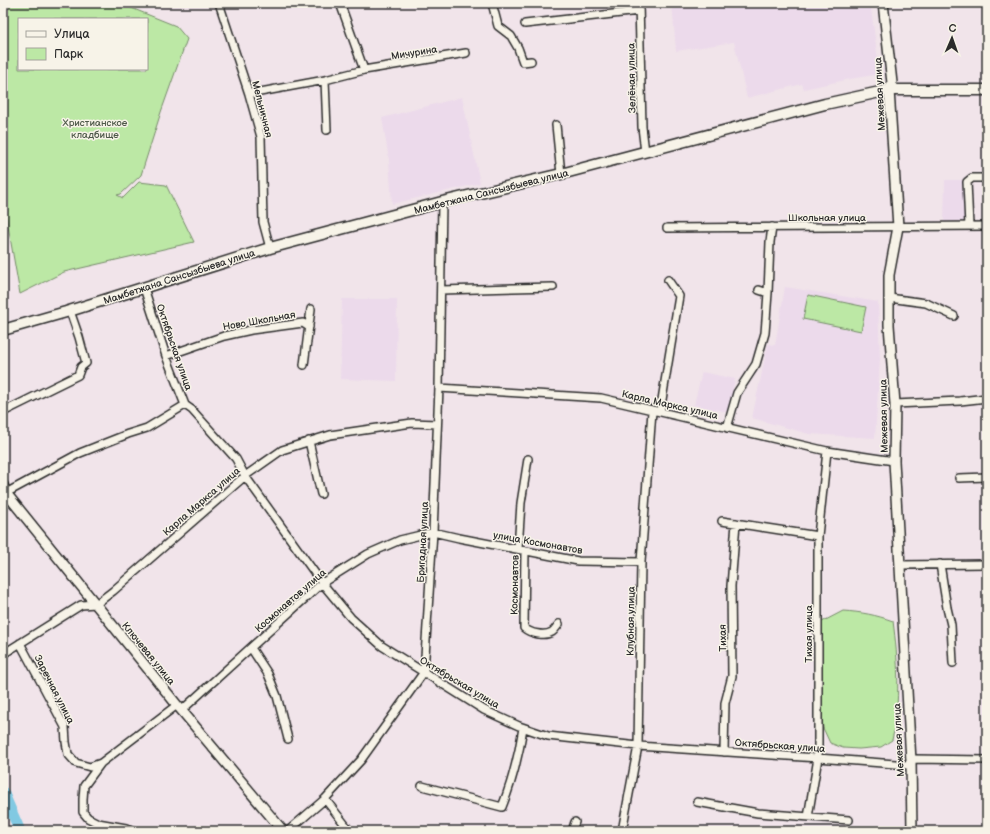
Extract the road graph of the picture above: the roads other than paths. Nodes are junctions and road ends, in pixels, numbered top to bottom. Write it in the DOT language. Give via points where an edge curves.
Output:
graph roads {
  1 [pos="219,3"];
  2 [pos="340,3"];
  3 [pos="492,3"];
  4 [pos="639,3"];
  5 [pos="882,3"];
  6 [pos="639,11"];
  7 [pos="525,24"];
  8 [pos="466,53"];
  9 [pos="531,61"];
  10 [pos="364,70"];
  11 [pos="325,80"];
  12 [pos="890,90"];
  13 [pos="987,90"];
  14 [pos="250,94"];
  15 [pos="556,125"];
  16 [pos="327,130"];
  17 [pos="645,152"];
  18 [pos="561,174"];
  19 [pos="987,178"];
  20 [pos="442,202"];
  21 [pos="969,226"];
  22 [pos="987,226"];
  23 [pos="772,227"];
  24 [pos="898,227"];
  25 [pos="667,228"];
  26 [pos="270,248"];
  27 [pos="668,280"];
  28 [pos="553,287"];
  29 [pos="144,288"];
  30 [pos="441,290"];
  31 [pos="759,290"];
  32 [pos="768,293"];
  33 [pos="889,298"];
  34 [pos="310,309"];
  35 [pos="70,311"];
  36 [pos="954,316"];
  37 [pos="310,327"];
  38 [pos="3,330"];
  39 [pos="166,356"];
  40 [pos="304,365"];
  41 [pos="439,388"];
  42 [pos="987,398"];
  43 [pos="895,404"];
  44 [pos="185,405"];
  45 [pos="656,411"];
  46 [pos="3,412"];
  47 [pos="437,424"];
  48 [pos="727,428"];
  49 [pos="309,441"];
  50 [pos="827,451"];
  51 [pos="528,459"];
  52 [pos="894,461"];
  53 [pos="245,476"];
  54 [pos="987,477"];
  55 [pos="959,478"];
  56 [pos="4,491"];
  57 [pos="321,494"];
  58 [pos="722,521"];
  59 [pos="736,523"];
  60 [pos="433,532"];
  61 [pos="818,536"];
  62 [pos="521,550"];
  63 [pos="641,562"];
  64 [pos="940,564"];
  65 [pos="987,564"];
  66 [pos="900,565"];
  67 [pos="322,583"];
  68 [pos="96,604"];
  69 [pos="559,624"];
  70 [pos="20,643"];
  71 [pos="251,648"];
  72 [pos="3,654"];
  73 [pos="953,663"];
  74 [pos="424,672"];
  75 [pos="179,707"];
  76 [pos="523,728"];
  77 [pos="288,739"];
  78 [pos="638,746"];
  79 [pos="724,752"];
  80 [pos="818,758"];
  81 [pos="987,760"];
  82 [pos="911,761"];
  83 [pos="99,766"];
  84 [pos="422,786"];
  85 [pos="325,799"];
  86 [pos="697,802"];
  87 [pos="808,817"];
  88 [pos="849,820"];
  89 [pos="575,822"];
  90 [pos="135,831"];
  91 [pos="283,831"];
  92 [pos="288,831"];
  93 [pos="350,831"];
  94 [pos="572,831"];
  95 [pos="621,831"];
  96 [pos="912,831"];
  1 -- 14 [label="street, Мельничная"];
  2 -- 10 [label="street"];
  3 -- 9 [label="street" via="498,26 511,36 523,62"];
  4 -- 6 [label="street, Зелёная улица"];
  5 -- 12 [label="street, Межевая улица" via="892,83"];
  6 -- 7 [label="street"];
  6 -- 17 [label="street, Зелёная улица"];
  8 -- 10 [label="street, Мичурина"];
  10 -- 11 [label="street, Мичурина"];
  11 -- 14 [label="street, Мичурина"];
  11 -- 16 [label="street"];
  12 -- 13 [label="main road, Мамбетжана Сансызбыева улица"];
  12 -- 17 [label="main road, Мамбетжана Сансызбыева улица" via="825,104"];
  12 -- 24 [label="street, Межевая улица"];
  14 -- 26 [label="street, Мельничная" via="261,137 263,222"];
  15 -- 18 [label="street"];
  17 -- 18 [label="main road, Мамбетжана Сансызбыева улица"];
  18 -- 20 [label="main road, Мамбетжана Сансызбыева улица"];
  19 -- 21 [label="street" via="972,178 967,182"];
  20 -- 26 [label="main road, Мамбетжана Сансызбыева улица"];
  20 -- 30 [label="street, Бригадная улица"];
  21 -- 22 [label="street, Школьная улица"];
  21 -- 24 [label="street, Школьная улица"];
  23 -- 24 [label="street, Школьная улица"];
  23 -- 25 [label="street, Школьная улица"];
  23 -- 32 [label="street"];
  24 -- 33 [label="street, Межевая улица" via="888,274"];
  26 -- 29 [label="main road, Мамбетжана Сансызбыева улица"];
  27 -- 45 [label="street, Клубная улица" via="679,296"];
  28 -- 30 [label="street"];
  29 -- 35 [label="main road, Мамбетжана Сансызбыева улица"];
  29 -- 39 [label="street, Октябрьская улица"];
  30 -- 41 [label="street, Бригадная улица"];
  31 -- 32 [label="street"];
  32 -- 48 [label="street" via="765,333 756,364 737,393"];
  33 -- 36 [label="street" via="926,303"];
  33 -- 43 [label="street, Межевая улица"];
  34 -- 37 [label="street, Ново Школьная"];
  35 -- 38 [label="main road, Мамбетжана Сансызбыева улица"];
  35 -- 46 [label="street" via="86,363 78,375"];
  37 -- 39 [label="street, Ново Школьная" via="303,323 251,330 224,336"];
  37 -- 40 [label="street, Ново Школьная"];
  39 -- 44 [label="street, Октябрьская улица"];
  41 -- 45 [label="street, Карла Маркса улица" via="601,398"];
  41 -- 47 [label="street, Бригадная улица"];
  42 -- 43 [label="street"];
  43 -- 52 [label="street, Межевая улица"];
  44 -- 53 [label="street, Октябрьская улица" via="236,459"];
  44 -- 56 [label="street" via="147,428 80,453"];
  45 -- 48 [label="street, Карла Маркса улица"];
  45 -- 63 [label="street, Клубная улица"];
  47 -- 49 [label="street, Карла Маркса улица" via="384,426"];
  47 -- 60 [label="street, Бригадная улица"];
  48 -- 50 [label="street, Карла Маркса улица"];
  49 -- 53 [label="street, Карла Маркса улица" via="282,450"];
  49 -- 57 [label="street"];
  50 -- 52 [label="street, Карла Маркса улица"];
  50 -- 61 [label="street, Тихая улица"];
  51 -- 62 [label="street, Космонавтов" via="521,503"];
  52 -- 66 [label="street, Межевая улица"];
  53 -- 67 [label="street, Октябрьская улица"];
  53 -- 68 [label="street, Карла Маркса улица"];
  54 -- 55 [label="street"];
  56 -- 68 [label="street, Ключевая улица"];
  58 -- 59 [label="street"];
  59 -- 61 [label="street"];
  59 -- 79 [label="street, Тихая" via="731,586 732,676 725,703"];
  60 -- 62 [label="street, улица Космонавтов"];
  60 -- 67 [label="street, Космонавтов улица" via="400,540 368,554"];
  60 -- 74 [label="street, Бригадная улица"];
  61 -- 80 [label="street, Тихая улица"];
  62 -- 63 [label="street, улица Космонавтов" via="578,561"];
  62 -- 69 [label="street, Космонавтов" via="524,628 529,632 551,633"];
  63 -- 78 [label="street, Клубная улица"];
  64 -- 65 [label="street"];
  64 -- 66 [label="street"];
  64 -- 73 [label="street" via="951,625"];
  66 -- 82 [label="street, Межевая улица"];
  67 -- 71 [label="street, Космонавтов улица"];
  67 -- 74 [label="street, Октябрьская улица" via="351,618 382,646"];
  68 -- 70 [label="street, Карла Маркса улица" via="81,605"];
  68 -- 75 [label="street, Ключевая улица"];
  70 -- 72 [label="street, Карла Маркса улица"];
  70 -- 83 [label="street, Заречная улица" via="65,727 68,754 76,763 90,767"];
  71 -- 75 [label="street, Космонавтов улица"];
  71 -- 77 [label="street" via="268,674 277,696"];
  74 -- 76 [label="street, Октябрьская улица" via="484,710"];
  74 -- 85 [label="street" via="361,760"];
  75 -- 83 [label="street, Космонавтов улица"];
  75 -- 91 [label="street, Ключевая улица"];
  76 -- 78 [label="street, Октябрьская улица" via="548,736"];
  76 -- 84 [label="street" via="520,748 502,807"];
  78 -- 79 [label="street, Октябрьская улица"];
  78 -- 95 [label="street, Клубная улица"];
  79 -- 80 [label="street, Октябрьская улица"];
  80 -- 82 [label="street, Октябрьская улица" via="908,765"];
  80 -- 87 [label="street, Тихая улица"];
  81 -- 82 [label="street, Октябрьская улица"];
  82 -- 96 [label="street, Межевая улица"];
  83 -- 90 [label="street" via="84,786 83,812 98,823"];
  85 -- 92 [label="street"];
  85 -- 93 [label="street"];
  86 -- 87 [label="street" via="758,813"];
  87 -- 88 [label="street"];
  89 -- 94 [label="street"];
}
